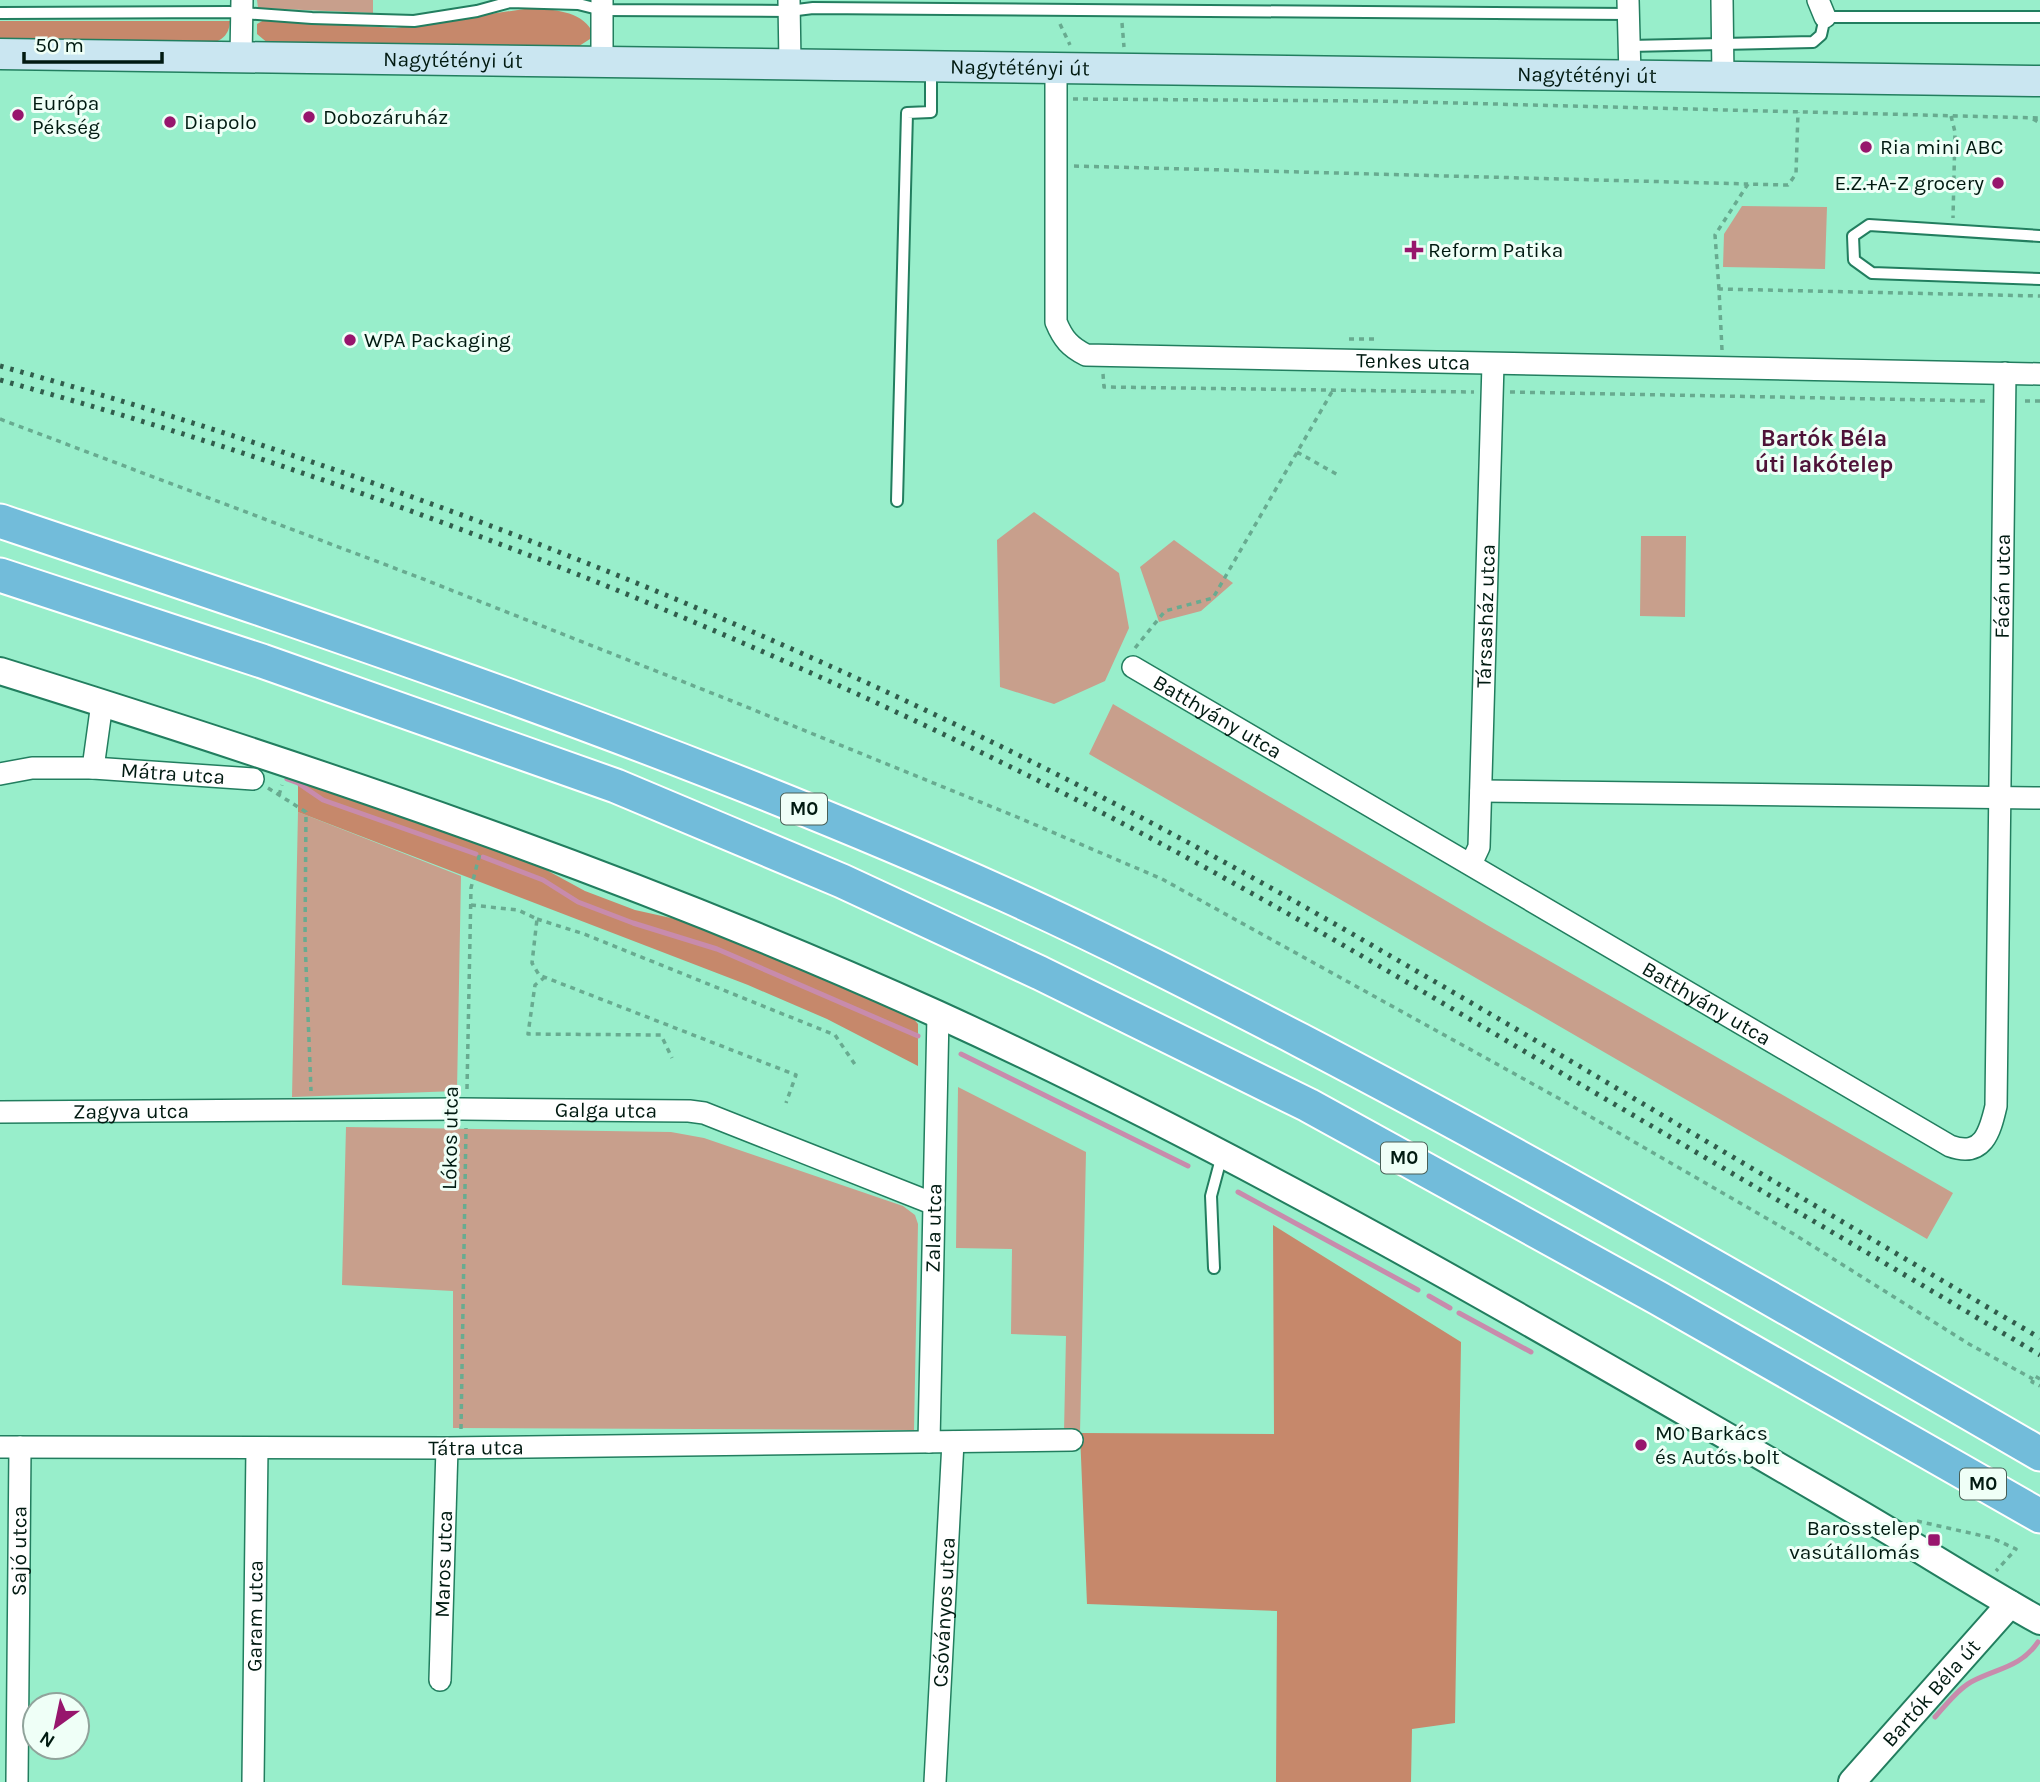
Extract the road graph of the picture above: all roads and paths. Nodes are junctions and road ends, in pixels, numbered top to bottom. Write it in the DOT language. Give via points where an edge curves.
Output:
graph roads {
  1 [pos="1722,0"];
  2 [pos="602,5"];
  3 [pos="789,5"];
  4 [pos="243,6"];
  5 [pos="1628,7"];
  6 [pos="1821,8"];
  7 [pos="1054,10"];
  8 [pos="1121,11"];
  9 [pos="0,13"];
  10 [pos="2040,18"];
  11 [pos="1722,45"];
  12 [pos="1629,46"];
  13 [pos="1131,51"];
  14 [pos="0,54"];
  15 [pos="241,57"];
  16 [pos="1064,57"];
  17 [pos="602,62"];
  18 [pos="790,64"];
  19 [pos="931,68"];
  20 [pos="1630,76"];
  21 [pos="1723,78"];
  22 [pos="2040,81"];
  23 [pos="1071,99"];
  24 [pos="1798,112"];
  25 [pos="1951,116"];
  26 [pos="2040,121"];
  27 [pos="1072,166"];
  28 [pos="1748,184"];
  29 [pos="1952,230"];
  30 [pos="2040,236"];
  31 [pos="2040,279"];
  32 [pos="1718,289"];
  33 [pos="2040,296"];
  34 [pos="1349,339"];
  35 [pos="1377,339"];
  36 [pos="1722,354"];
  37 [pos="1103,356"];
  38 [pos="1493,364"];
  39 [pos="2005,373"];
  40 [pos="2040,374"];
  41 [pos="1333,390"];
  42 [pos="1492,392"];
  43 [pos="2005,401"];
  44 [pos="0,419"];
  45 [pos="1297,452"];
  46 [pos="1338,475"];
  47 [pos="897,501"];
  48 [pos="0,521"];
  49 [pos="0,575"];
  50 [pos="1133,667"];
  51 [pos="0,671"];
  52 [pos="102,703"];
  53 [pos="93,768"];
  54 [pos="0,774"];
  55 [pos="253,779"];
  56 [pos="1481,791"];
  57 [pos="2001,798"];
  58 [pos="2040,798"];
  59 [pos="488,831"];
  60 [pos="1471,864"];
  61 [pos="471,905"];
  62 [pos="537,919"];
  63 [pos="545,977"];
  64 [pos="938,1015"];
  65 [pos="672,1058"];
  66 [pos="856,1066"];
  67 [pos="786,1103"];
  68 [pos="466,1109"];
  69 [pos="312,1110"];
  70 [pos="262,1111"];
  71 [pos="0,1112"];
  72 [pos="1222,1155"];
  73 [pos="934,1204"];
  74 [pos="1214,1268"];
  75 [pos="2033,1379"];
  76 [pos="2040,1379"];
  77 [pos="2040,1386"];
  78 [pos="1072,1440"];
  79 [pos="953,1442"];
  80 [pos="929,1443"];
  81 [pos="10,1447"];
  82 [pos="257,1448"];
  83 [pos="454,1448"];
  84 [pos="1925,1451"];
  85 [pos="2040,1454"];
  86 [pos="2040,1516"];
  87 [pos="1909,1519"];
  88 [pos="2040,1538"];
  89 [pos="1992,1575"];
  90 [pos="2010,1604"];
  91 [pos="2040,1621"];
  92 [pos="440,1680"];
  93 [pos="17,1782"];
  94 [pos="253,1782"];
  95 [pos="936,1782"];
  96 [pos="1852,1782"];
  1 -- 11 [label="street"];
  2 -- 3 [label="lane, Nagytétényi út"];
  2 -- 4 [label="lane, Nagytétényi út" via="510,2 414,21 312,18"];
  2 -- 17 [label="street"];
  3 -- 7 [label="lane, Nagytétényi út"];
  3 -- 18 [label="street"];
  4 -- 9 [label="lane, Nagytétényi út"];
  4 -- 15 [label="street"];
  5 -- 8 [label="lane, Nagytétényi út"];
  5 -- 12 [label="street"];
  6 -- 10 [label="lane, Nagytétényi út"];
  6 -- 11 [label="lane, Nagytétényi út" via="1821,35 1813,42"];
  7 -- 8 [label="lane, Nagytétényi út"];
  7 -- 16 [label="path"];
  8 -- 13 [label="path" via="1124,51"];
  11 -- 12 [label="lane, Nagytétényi út"];
  11 -- 21 [label="street"];
  12 -- 20 [label="street"];
  14 -- 15 [label="main road, Nagytétényi út"];
  15 -- 17 [label="main road, Nagytétényi út"];
  16 -- 19 [label="main road, Nagytétényi út"];
  16 -- 20 [label="main road, Nagytétényi út"];
  16 -- 37 [label="street, Tenkes utca" via="1056,321 1072,348"];
  17 -- 18 [label="main road, Nagytétényi út"];
  18 -- 19 [label="main road, Nagytétényi út"];
  19 -- 47 [label="lane" via="931,112 907,113"];
  20 -- 21 [label="main road, Nagytétényi út"];
  21 -- 22 [label="main road, Nagytétényi út"];
  23 -- 24 [label="path"];
  24 -- 25 [label="path"];
  24 -- 28 [label="path" via="1796,174 1788,185"];
  25 -- 26 [label="path"];
  25 -- 29 [label="path" via="1955,132"];
  27 -- 28 [label="path"];
  28 -- 32 [label="path" via="1715,235"];
  29 -- 30 [label="lane"];
  29 -- 31 [label="lane" via="1869,225 1853,236 1854,260 1872,273"];
  32 -- 33 [label="path"];
  32 -- 36 [label="path"];
  34 -- 35 [label="path"];
  37 -- 38 [label="street, Tenkes utca"];
  37 -- 41 [label="path" via="1104,387"];
  38 -- 39 [label="street, Tenkes utca"];
  38 -- 42 [label="street, Társasház utca"];
  39 -- 40 [label="street, Tenkes utca"];
  39 -- 43 [label="street, Fácán utca"];
  41 -- 42 [label="path"];
  41 -- 45 [label="path"];
  42 -- 43 [label="path"];
  42 -- 56 [label="street, Társasház utca"];
  43 -- 57 [label="street, Fácán utca"];
  44 -- 75 [label="path" via="732,701 1162,879 1630,1139"];
  45 -- 46 [label="path"];
  45 -- 50 [label="path" via="1213,598 1165,611 1126,663"];
  48 -- 85 [label="highway, M0" via="606,730 1005,895 1220,999 1521,1157"];
  49 -- 84 [label="highway, M0" via="616,786 860,890 1040,972 1308,1105"];
  50 -- 60 [label="street, Batthyány utca"];
  51 -- 52 [label="street"];
  52 -- 53 [label="street, Mátra utca"];
  52 -- 59 [label="street"];
  53 -- 54 [label="street, Mátra utca" via="32,768"];
  53 -- 55 [label="street, Mátra utca"];
  55 -- 69 [label="path" via="306,812 305,940"];
  56 -- 57 [label="street"];
  56 -- 60 [label="street, Társasház utca" via="1479,847"];
  57 -- 58 [label="street"];
  57 -- 60 [label="street, Batthyány utca" via="1996,1106 1990,1131 1978,1146 1963,1151"];
  59 -- 61 [label="path, Lókos utca" via="472,878"];
  59 -- 64 [label="street" via="659,896"];
  61 -- 62 [label="path" via="518,910"];
  61 -- 68 [label="path, Lókos utca"];
  62 -- 63 [label="path" via="532,963"];
  62 -- 66 [label="path" via="835,1035"];
  63 -- 65 [label="path" via="535,985 528,1034 661,1035"];
  63 -- 67 [label="path" via="796,1075"];
  64 -- 72 [label="street"];
  64 -- 73 [label="street, Zala utca"];
  68 -- 69 [label="street, Galga utca"];
  68 -- 73 [label="street, Galga utca" via="704,1114"];
  68 -- 83 [label="path, Lókos utca"];
  69 -- 70 [label="street, Galga utca"];
  70 -- 71 [label="street, Zagyva utca"];
  72 -- 74 [label="lane" via="1211,1196"];
  72 -- 90 [label="street" via="1414,1258"];
  73 -- 80 [label="street, Zala utca"];
  75 -- 76 [label="path"];
  75 -- 77 [label="path"];
  78 -- 79 [label="street"];
  79 -- 80 [label="street, Tátra utca"];
  79 -- 95 [label="street, Csóványos utca"];
  80 -- 83 [label="street, Tátra utca"];
  81 -- 82 [label="street, Tátra utca"];
  81 -- 93 [label="street, Sajó utca"];
  82 -- 83 [label="street, Tátra utca"];
  82 -- 94 [label="street, Garam utca"];
  83 -- 92 [label="street, Maros utca"];
  84 -- 86 [label="highway, M0"];
  84 -- 88 [label="highway"];
  87 -- 89 [label="path" via="1992,1538 2016,1549"];
  90 -- 91 [label="street"];
  90 -- 96 [label="street, Bartók Béla út"];
}
